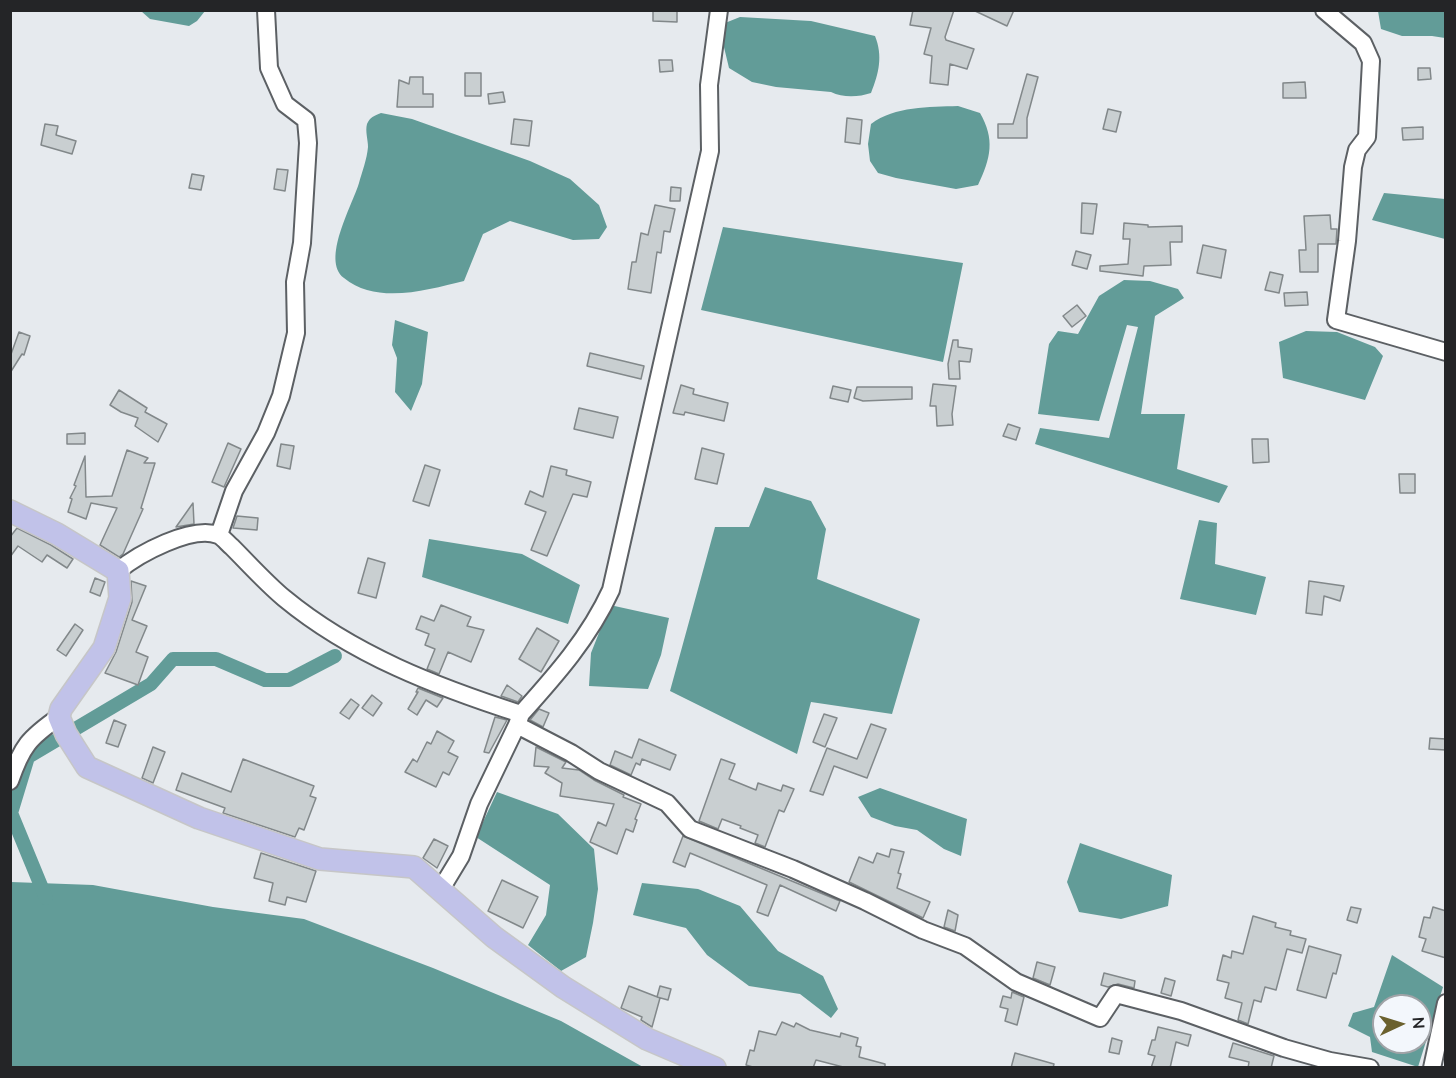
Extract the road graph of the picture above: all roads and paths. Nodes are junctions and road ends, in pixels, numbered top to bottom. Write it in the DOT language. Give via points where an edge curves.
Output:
graph roads {
  1 [pos="266,10"];
  2 [pos="719,10"];
  3 [pos="1323,10"];
  4 [pos="1446,352"];
  5 [pos="10,511"];
  6 [pos="219,535"];
  7 [pos="118,571"];
  8 [pos="519,719"];
  9 [pos="61,722"];
  10 [pos="10,781"];
  11 [pos="441,889"];
  12 [pos="1446,1003"];
  13 [pos="715,1068"];
  14 [pos="1370,1068"];
  15 [pos="1432,1068"];
  1 -- 6 [label="street" via="269,68 285,104 306,120 302,243 295,282 296,333 281,396 234,491"];
  2 -- 8 [label="street" via="709,85 710,151 611,590 576,650"];
  3 -- 4 [label="street" via="1363,43 1371,61 1367,137 1357,150 1353,167 1336,320"];
  5 -- 7 [label="main road"];
  6 -- 7 [label="street" via="198,534 161,544"];
  6 -- 8 [label="street" via="284,598 330,631 396,668"];
  7 -- 9 [label="main road" via="120,598 104,648 61,709"];
  8 -- 11 [label="street" via="479,804 461,856"];
  8 -- 14 [label="street" via="599,771 667,803 690,829 793,869 966,946 1016,982 1100,1018 1116,994 1181,1011 1307,1055"];
  9 -- 10 [label="street" via="33,735 17,760"];
  9 -- 11 [label="main road" via="87,767 199,818 320,859 414,867"];
  11 -- 13 [label="main road" via="494,937 563,987 647,1039"];
  12 -- 15 [label="street"];
}
